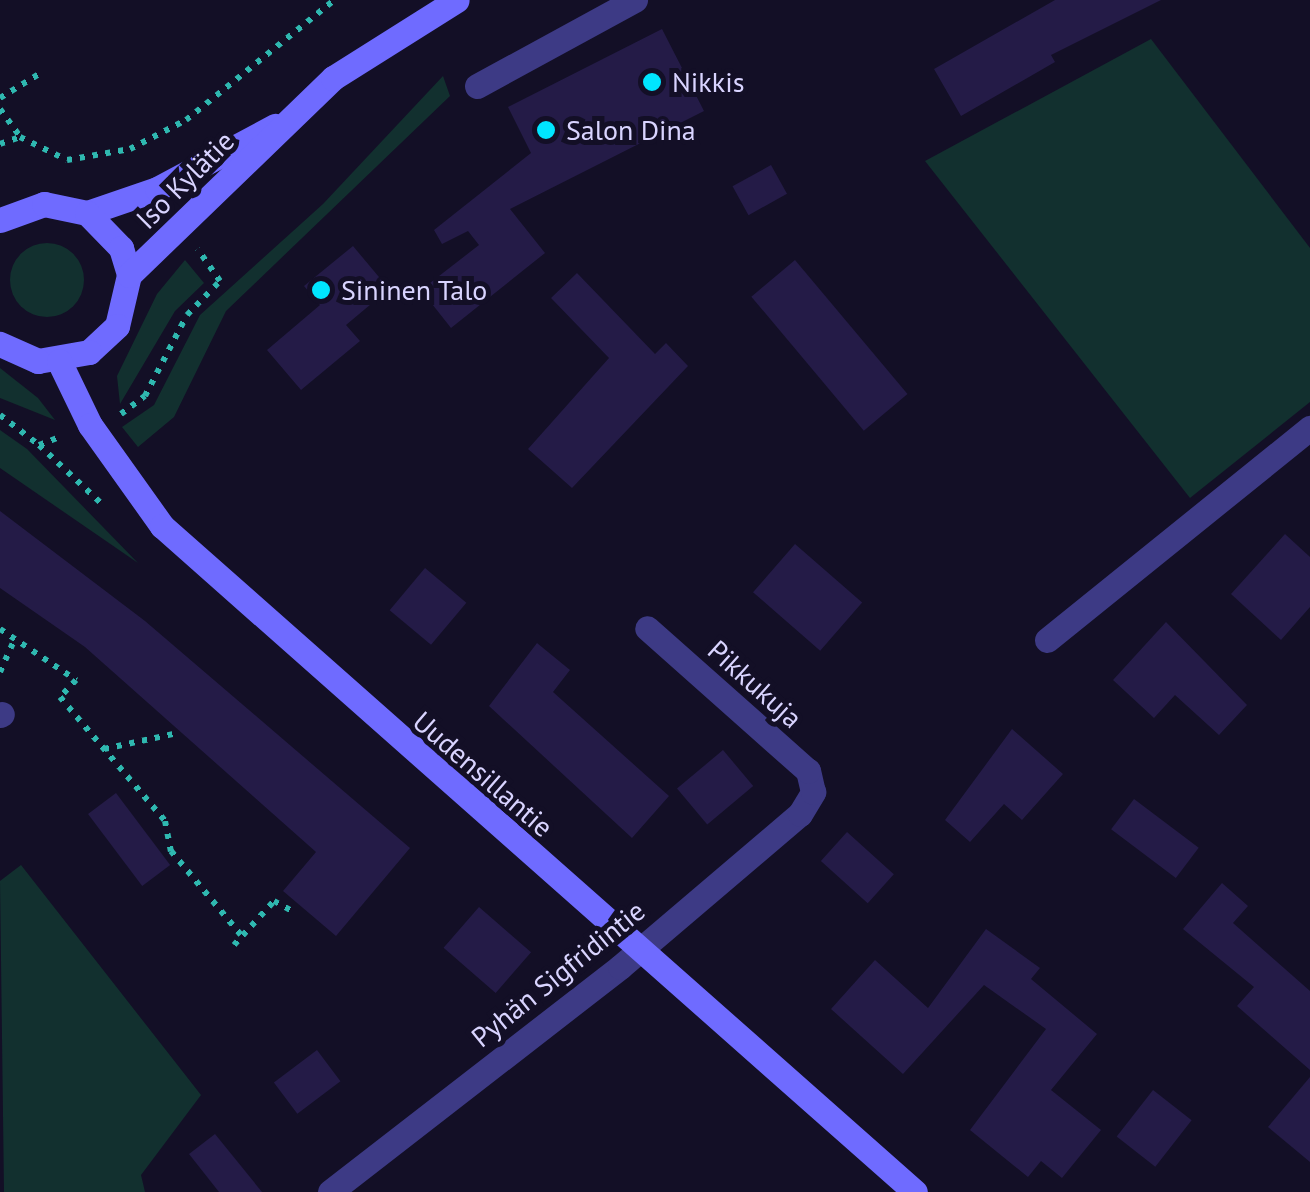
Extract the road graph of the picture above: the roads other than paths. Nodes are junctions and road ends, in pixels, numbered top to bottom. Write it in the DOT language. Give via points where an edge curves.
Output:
graph roads {
  1 [pos="458,0"];
  2 [pos="634,0"];
  3 [pos="477,86"];
  4 [pos="280,124"];
  5 [pos="87,213"];
  6 [pos="2,214"];
  7 [pos="128,275"];
  8 [pos="0,344"];
  9 [pos="59,361"];
  10 [pos="1310,428"];
  11 [pos="647,628"];
  12 [pos="1048,640"];
  13 [pos="813,792"];
  14 [pos="638,950"];
  15 [pos="330,1192"];
  16 [pos="915,1192"];
  1 -- 4 [label="street, Iso Kylätie" via="378,44"];
  2 -- 3 [label="street"];
  4 -- 5 [label="street, Iso Kylätie" via="156,189"];
  4 -- 7 [label="street, Iso Kylätie"];
  5 -- 6 [label="street" via="44,204"];
  5 -- 7 [label="street" via="121,248"];
  7 -- 9 [label="street" via="117,326 89,352"];
  8 -- 9 [label="street"];
  9 -- 14 [label="street, Uudensillantie" via="90,425 162,526"];
  10 -- 12 [label="street"];
  11 -- 13 [label="street, Pikkukuja" via="808,771"];
  13 -- 14 [label="street, Pyhän Sigfridintie" via="800,814"];
  14 -- 15 [label="street, Pyhän Sigfridintie"];
  14 -- 16 [label="street, Uudensillantie"];
}
